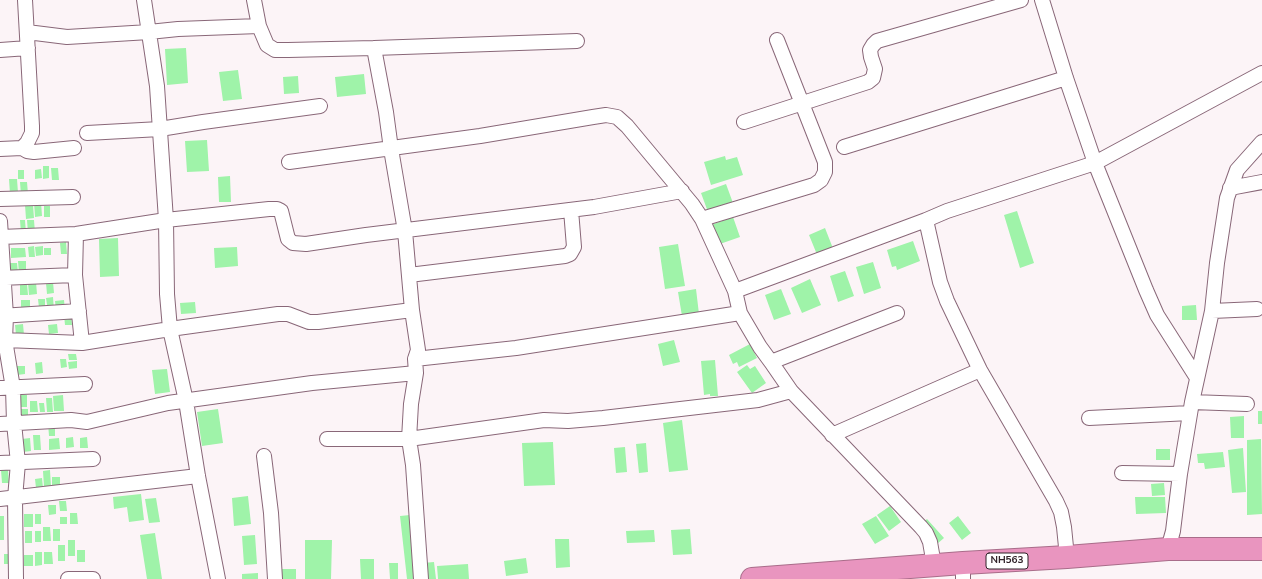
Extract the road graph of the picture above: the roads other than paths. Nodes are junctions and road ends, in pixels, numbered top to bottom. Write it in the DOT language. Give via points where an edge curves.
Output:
graph roads {
  1 [pos="25,0"];
  2 [pos="144,0"];
  3 [pos="254,0"];
  4 [pos="1021,0"];
  5 [pos="1042,0"];
  6 [pos="259,26"];
  7 [pos="27,32"];
  8 [pos="149,32"];
  9 [pos="777,40"];
  10 [pos="577,41"];
  11 [pos="28,48"];
  12 [pos="374,48"];
  13 [pos="0,50"];
  14 [pos="1262,73"];
  15 [pos="1066,78"];
  16 [pos="802,103"];
  17 [pos="320,106"];
  18 [pos="744,122"];
  19 [pos="160,129"];
  20 [pos="87,133"];
  21 [pos="1262,142"];
  22 [pos="844,147"];
  23 [pos="22,148"];
  24 [pos="74,148"];
  25 [pos="0,149"];
  26 [pos="391,149"];
  27 [pos="289,162"];
  28 [pos="1095,163"];
  29 [pos="1262,182"];
  30 [pos="1230,188"];
  31 [pos="682,191"];
  32 [pos="73,197"];
  33 [pos="0,199"];
  34 [pos="571,210"];
  35 [pos="702,219"];
  36 [pos="166,220"];
  37 [pos="926,220"];
  38 [pos="0,221"];
  39 [pos="405,231"];
  40 [pos="76,234"];
  41 [pos="1,237"];
  42 [pos="75,275"];
  43 [pos="409,275"];
  44 [pos="2,278"];
  45 [pos="735,291"];
  46 [pos="1257,309"];
  47 [pos="412,310"];
  48 [pos="79,311"];
  49 [pos="1212,311"];
  50 [pos="740,313"];
  51 [pos="897,313"];
  52 [pos="3,316"];
  53 [pos="170,329"];
  54 [pos="3,341"];
  55 [pos="82,344"];
  56 [pos="770,362"];
  57 [pos="416,366"];
  58 [pos="980,370"];
  59 [pos="1197,378"];
  60 [pos="85,384"];
  61 [pos="7,388"];
  62 [pos="791,391"];
  63 [pos="186,401"];
  64 [pos="1247,404"];
  65 [pos="1191,408"];
  66 [pos="1089,418"];
  67 [pos="14,423"];
  68 [pos="0,424"];
  69 [pos="832,434"];
  70 [pos="409,438"];
  71 [pos="327,439"];
  72 [pos="264,456"];
  73 [pos="93,459"];
  74 [pos="0,463"];
  75 [pos="18,463"];
  76 [pos="1122,473"];
  77 [pos="1180,474"];
  78 [pos="198,476"];
  79 [pos="15,498"];
  80 [pos="0,499"];
  81 [pos="1168,549"];
  82 [pos="1262,550"];
  83 [pos="1068,557"];
  84 [pos="934,565"];
  85 [pos="963,571"];
  86 [pos="828,576"];
  87 [pos="16,579"];
  88 [pos="68,579"];
  89 [pos="93,579"];
  90 [pos="218,579"];
  91 [pos="275,579"];
  92 [pos="420,579"];
  93 [pos="752,579"];
  1 -- 7 [label="street"];
  2 -- 8 [label="street"];
  3 -- 6 [label="street"];
  4 -- 16 [label="street" via="877,41 870,50 870,58 875,69 873,78 868,82"];
  5 -- 15 [label="street"];
  6 -- 8 [label="street"];
  6 -- 12 [label="street" via="267,46 275,50"];
  7 -- 8 [label="street" via="67,37"];
  7 -- 11 [label="street"];
  8 -- 19 [label="street"];
  9 -- 16 [label="street"];
  10 -- 12 [label="street"];
  11 -- 13 [label="street"];
  11 -- 23 [label="street" via="32,133"];
  12 -- 26 [label="street"];
  14 -- 28 [label="street"];
  15 -- 22 [label="street"];
  15 -- 28 [label="street"];
  16 -- 18 [label="street"];
  16 -- 35 [label="street" via="825,162 825,172 821,180 814,185"];
  17 -- 19 [label="street"];
  19 -- 20 [label="street"];
  19 -- 36 [label="street"];
  21 -- 30 [label="street" via="1237,170"];
  23 -- 24 [label="street" via="34,152"];
  23 -- 25 [label="street"];
  26 -- 27 [label="street"];
  26 -- 31 [label="street" via="606,115 617,117 627,126"];
  26 -- 39 [label="street"];
  28 -- 37 [label="street" via="954,208"];
  28 -- 59 [label="street" via="1157,315"];
  29 -- 30 [label="street"];
  30 -- 49 [label="street" via="1217,262"];
  31 -- 34 [label="street"];
  31 -- 35 [label="street"];
  32 -- 33 [label="street"];
  34 -- 39 [label="street"];
  34 -- 43 [label="street" via="574,247 570,254"];
  35 -- 45 [label="street"];
  36 -- 39 [label="street" via="277,209 281,211 288,239 299,244"];
  36 -- 40 [label="street"];
  36 -- 53 [label="street"];
  37 -- 45 [label="street"];
  37 -- 58 [label="street" via="940,282"];
  38 -- 41 [label="street"];
  39 -- 43 [label="street"];
  40 -- 41 [label="street"];
  40 -- 42 [label="street"];
  41 -- 44 [label="street"];
  42 -- 44 [label="street"];
  42 -- 48 [label="street"];
  43 -- 47 [label="street"];
  44 -- 52 [label="street"];
  45 -- 50 [label="street"];
  46 -- 49 [label="street"];
  47 -- 53 [label="street" via="318,322 278,314"];
  47 -- 57 [label="street" via="418,350"];
  48 -- 52 [label="street"];
  48 -- 55 [label="street"];
  49 -- 59 [label="street"];
  50 -- 56 [label="street"];
  50 -- 57 [label="street"];
  51 -- 56 [label="street"];
  52 -- 54 [label="street"];
  53 -- 55 [label="street"];
  53 -- 63 [label="street"];
  54 -- 55 [label="street"];
  54 -- 61 [label="street"];
  56 -- 62 [label="street"];
  57 -- 63 [label="street"];
  57 -- 70 [label="street"];
  58 -- 69 [label="street"];
  58 -- 83 [label="street" via="1056,501 1061,512"];
  59 -- 65 [label="street"];
  60 -- 61 [label="street"];
  61 -- 67 [label="street"];
  62 -- 69 [label="street"];
  62 -- 70 [label="street" via="758,400 602,418 544,420"];
  63 -- 67 [label="street" via="153,406 88,422 71,420"];
  63 -- 78 [label="street"];
  64 -- 65 [label="street"];
  65 -- 66 [label="street"];
  65 -- 77 [label="street"];
  67 -- 68 [label="street"];
  67 -- 75 [label="street"];
  69 -- 84 [label="street" via="926,533"];
  70 -- 71 [label="street"];
  70 -- 92 [label="street"];
  72 -- 91 [label="street"];
  73 -- 75 [label="street"];
  74 -- 75 [label="street"];
  75 -- 79 [label="street"];
  76 -- 77 [label="street"];
  77 -- 81 [label="street" via="1173,531"];
  78 -- 79 [label="street"];
  78 -- 90 [label="street"];
  79 -- 80 [label="street"];
  79 -- 87 [label="street"];
  81 -- 82 [label="highway, NH563"];
  81 -- 83 [label="highway, NH563"];
  83 -- 85 [label="highway, NH563"];
  84 -- 85 [label="highway, NH563"];
  84 -- 86 [label="highway, NH563"];
  86 -- 93 [label="highway, NH563"];
  88 -- 89 [label="street"];
}
